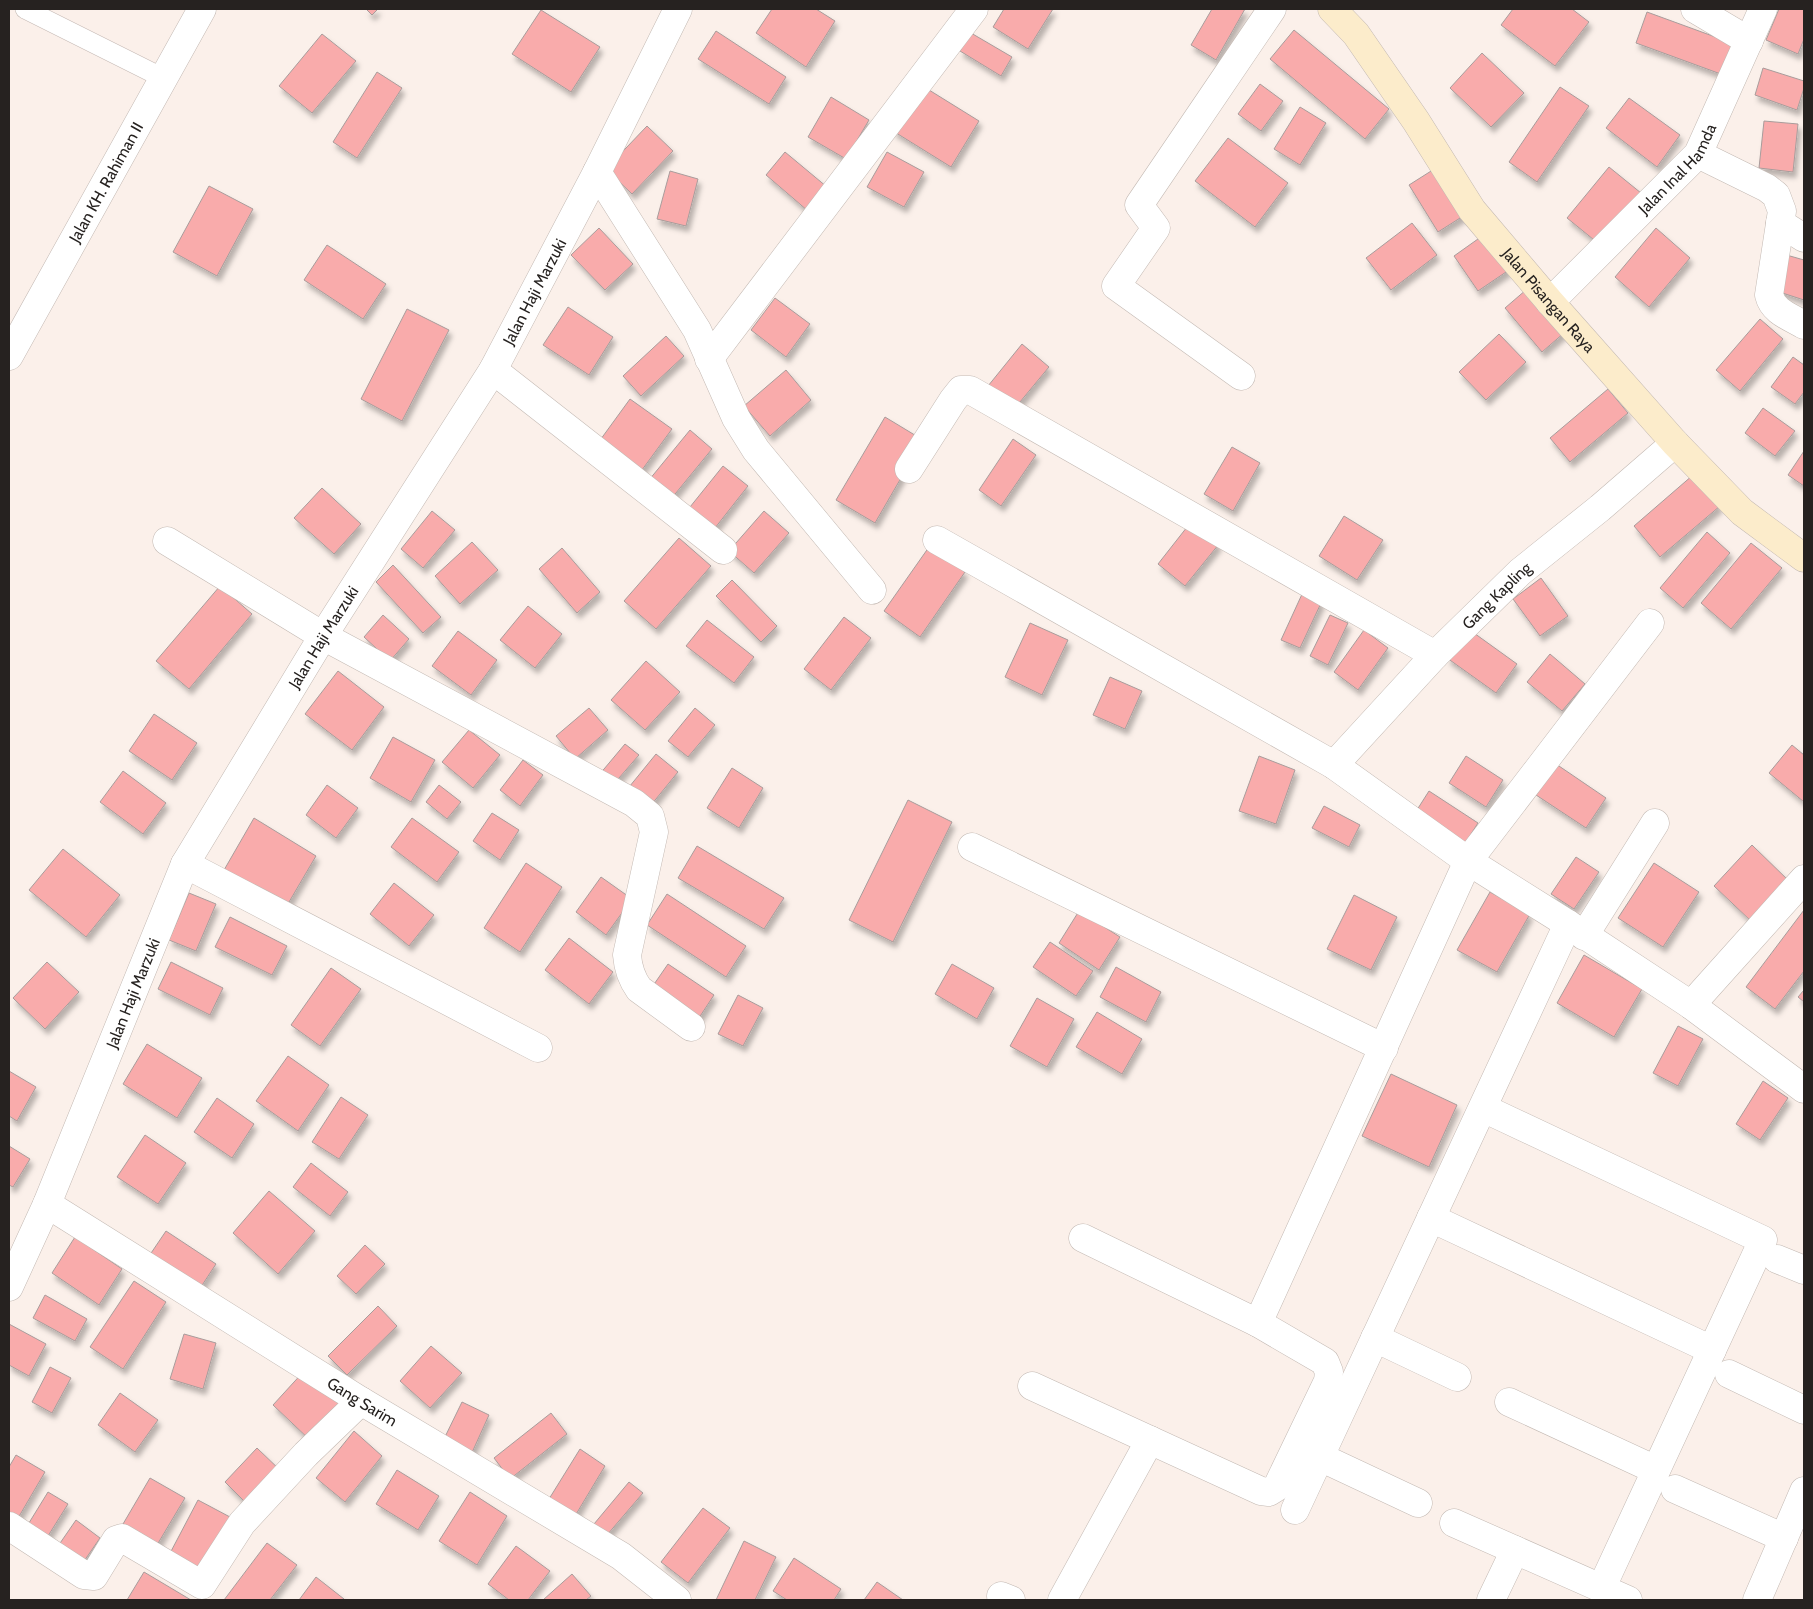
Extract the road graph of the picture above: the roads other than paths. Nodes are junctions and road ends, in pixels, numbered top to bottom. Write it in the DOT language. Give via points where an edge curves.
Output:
graph roads {
  1 [pos="25,9"];
  2 [pos="202,9"];
  3 [pos="678,9"];
  4 [pos="974,9"];
  5 [pos="1272,9"];
  6 [pos="1332,9"];
  7 [pos="1695,9"];
  8 [pos="1763,9"];
  9 [pos="1749,41"];
  10 [pos="164,78"];
  11 [pos="1698,154"];
  12 [pos="597,172"];
  13 [pos="1780,222"];
  14 [pos="1804,238"];
  15 [pos="1550,302"];
  16 [pos="1804,325"];
  17 [pos="9,356"];
  18 [pos="709,358"];
  19 [pos="493,370"];
  20 [pos="1241,376"];
  21 [pos="1675,443"];
  22 [pos="909,469"];
  23 [pos="937,540"];
  24 [pos="167,542"];
  25 [pos="723,550"];
  26 [pos="1804,558"];
  27 [pos="872,590"];
  28 [pos="1650,623"];
  29 [pos="323,636"];
  30 [pos="1435,655"];
  31 [pos="1334,765"];
  32 [pos="1655,822"];
  33 [pos="972,847"];
  34 [pos="1468,861"];
  35 [pos="185,864"];
  36 [pos="1804,879"];
  37 [pos="1576,930"];
  38 [pos="1691,1005"];
  39 [pos="691,1027"];
  40 [pos="538,1048"];
  41 [pos="1384,1048"];
  42 [pos="1804,1089"];
  43 [pos="1483,1108"];
  44 [pos="47,1204"];
  45 [pos="1431,1218"];
  46 [pos="1083,1238"];
  47 [pos="1777,1258"];
  48 [pos="1804,1270"];
  49 [pos="9,1287"];
  50 [pos="1258,1323"];
  51 [pos="1375,1338"];
  52 [pos="1712,1350"];
  53 [pos="1729,1374"];
  54 [pos="1457,1377"];
  55 [pos="1032,1386"];
  56 [pos="361,1401"];
  57 [pos="1509,1402"];
  58 [pos="1804,1410"];
  59 [pos="1150,1440"];
  60 [pos="1320,1456"];
  61 [pos="1665,1480"];
  62 [pos="1804,1491"];
  63 [pos="1418,1503"];
  64 [pos="1295,1510"];
  65 [pos="1454,1523"];
  66 [pos="9,1526"];
  67 [pos="1784,1538"];
  68 [pos="1515,1550"];
  69 [pos="208,1593"];
  70 [pos="1618,1597"];
  71 [pos="678,1600"];
  72 [pos="1062,1600"];
  73 [pos="1491,1600"];
  74 [pos="1757,1600"];
  1 -- 10 [label="lane"];
  2 -- 10 [label="street, Jalan KH. Rahiman II"];
  3 -- 12 [label="street, Jalan Haji Marzuki"];
  4 -- 18 [label="street"];
  5 -- 20 [label="street" via="1139,205 1156,228 1116,286"];
  6 -- 15 [label="street, Jalan Pisangan Raya" via="1356,34 1472,210"];
  7 -- 9 [label="street"];
  8 -- 9 [label="street, Jalan Inal Hamda"];
  9 -- 11 [label="street, Jalan Inal Hamda"];
  10 -- 17 [label="street, Jalan KH. Rahiman II"];
  11 -- 13 [label="street" via="1776,195 1782,210"];
  11 -- 15 [label="street, Jalan Inal Hamda"];
  12 -- 18 [label="street" via="697,330"];
  12 -- 19 [label="street, Jalan Haji Marzuki"];
  13 -- 14 [label="street"];
  13 -- 16 [label="street" via="1770,301 1777,310"];
  15 -- 21 [label="street, Jalan Pisangan Raya"];
  18 -- 27 [label="street" via="736,418 756,450"];
  19 -- 25 [label="street"];
  19 -- 29 [label="street, Jalan Haji Marzuki"];
  21 -- 26 [label="street, Jalan Pisangan Raya" via="1742,512"];
  21 -- 30 [label="street, Gang Kapling" via="1520,572"];
  22 -- 30 [label="street" via="953,400 962,390 970,390"];
  23 -- 31 [label="street"];
  24 -- 29 [label="street"];
  28 -- 34 [label="street"];
  29 -- 35 [label="street, Jalan Haji Marzuki"];
  29 -- 39 [label="street" via="634,803 650,816 654,832 627,955 628,966 639,989"];
  30 -- 31 [label="street, Gang Kapling"];
  31 -- 34 [label="street"];
  32 -- 37 [label="street"];
  33 -- 41 [label="street"];
  34 -- 37 [label="street"];
  34 -- 41 [label="street"];
  35 -- 40 [label="street"];
  35 -- 44 [label="street, Jalan Haji Marzuki"];
  36 -- 38 [label="street"];
  37 -- 38 [label="street"];
  37 -- 43 [label="street"];
  38 -- 42 [label="street"];
  41 -- 50 [label="street"];
  43 -- 45 [label="street"];
  43 -- 52 [label="street" via="1763,1240"];
  44 -- 49 [label="street, Jalan Haji Marzuki"];
  44 -- 56 [label="street, Gang Sarim"];
  45 -- 51 [label="street"];
  45 -- 52 [label="street"];
  46 -- 50 [label="street"];
  47 -- 48 [label="street"];
  50 -- 59 [label="street" via="1325,1362 1329,1372 1328,1381 1278,1487 1269,1492 1261,1491"];
  51 -- 54 [label="street"];
  51 -- 60 [label="street"];
  52 -- 61 [label="street"];
  53 -- 58 [label="street"];
  55 -- 59 [label="street"];
  56 -- 69 [label="street" via="242,1523"];
  56 -- 71 [label="street, Gang Sarim" via="622,1556"];
  57 -- 61 [label="street"];
  59 -- 72 [label="street"];
  60 -- 63 [label="street"];
  60 -- 64 [label="street"];
  61 -- 67 [label="street"];
  61 -- 70 [label="street"];
  62 -- 67 [label="street"];
  65 -- 68 [label="street"];
  66 -- 69 [label="street" via="84,1575 94,1576 116,1540 122,1538"];
  67 -- 74 [label="street"];
  68 -- 70 [label="street"];
  68 -- 73 [label="street"];
}
